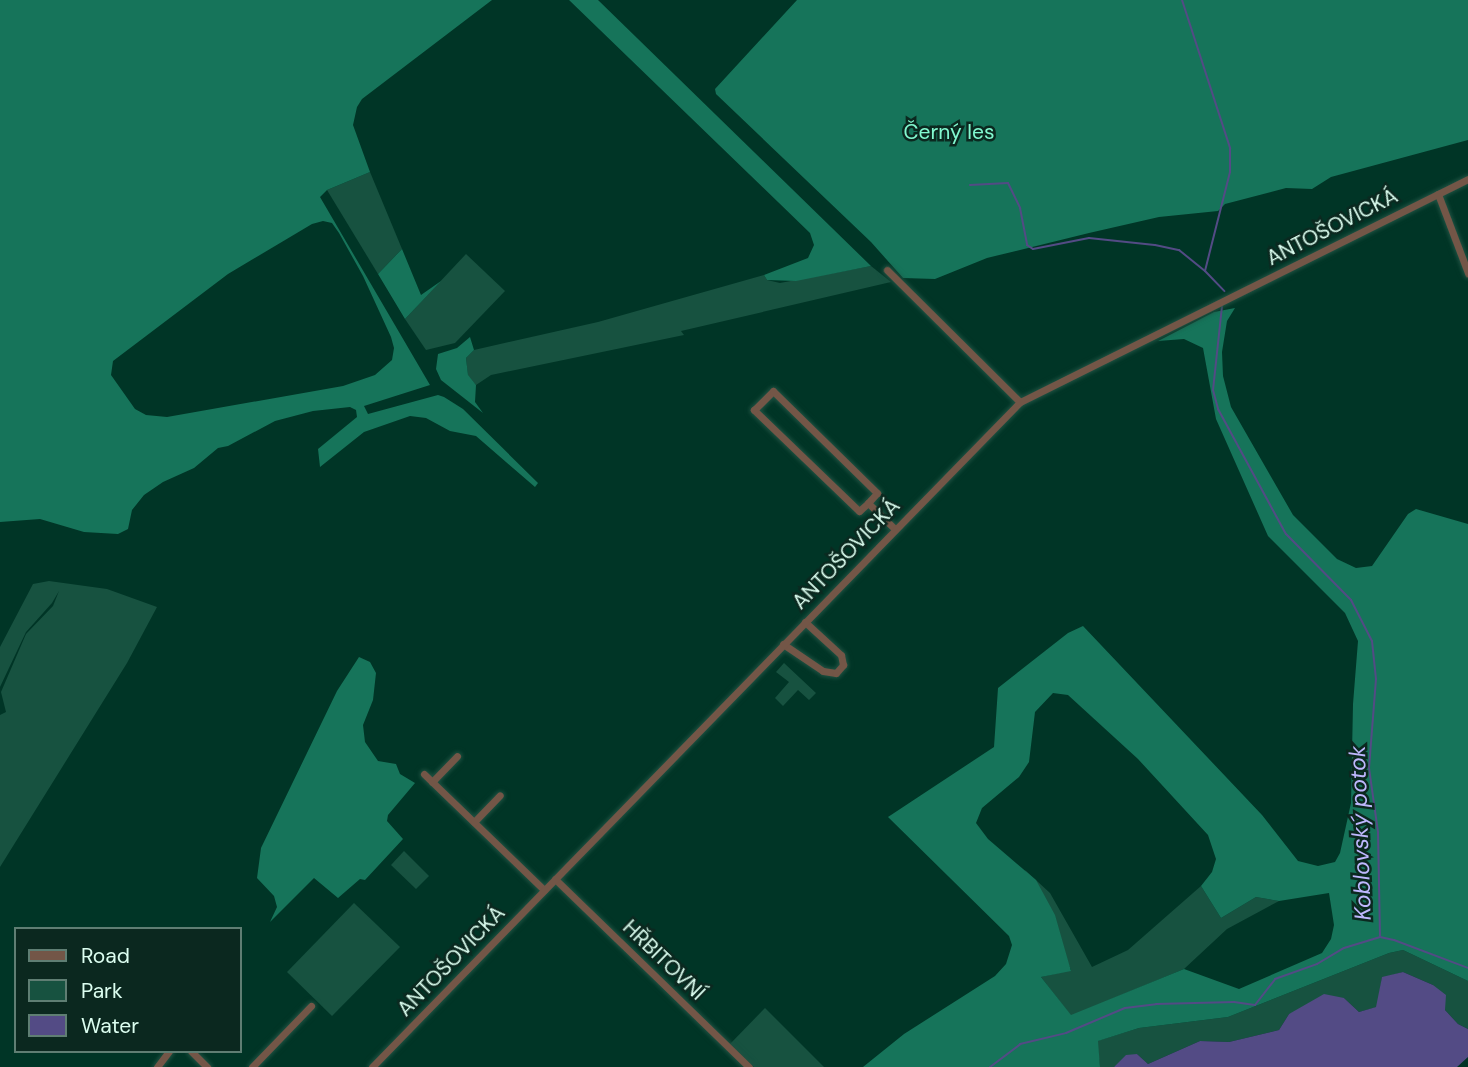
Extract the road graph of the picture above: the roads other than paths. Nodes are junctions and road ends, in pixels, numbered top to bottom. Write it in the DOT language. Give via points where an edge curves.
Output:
graph roads {
  1 [pos="1468,179"];
  2 [pos="1438,194"];
  3 [pos="887,270"];
  4 [pos="1468,274"];
  5 [pos="1020,402"];
  6 [pos="868,503"];
  7 [pos="895,529"];
  8 [pos="805,622"];
  9 [pos="783,644"];
  10 [pos="457,756"];
  11 [pos="424,774"];
  12 [pos="432,782"];
  13 [pos="500,795"];
  14 [pos="474,822"];
  15 [pos="555,879"];
  16 [pos="544,890"];
  17 [pos="311,1006"];
  18 [pos="193,1053"];
  19 [pos="207,1067"];
  20 [pos="252,1067"];
  21 [pos="372,1067"];
  22 [pos="749,1067"];
  1 -- 2 [label="street, ANTOŠOVICKÁ"];
  2 -- 4 [label="street"];
  2 -- 5 [label="street, ANTOŠOVICKÁ"];
  3 -- 5 [label="street"];
  5 -- 7 [label="street, ANTOŠOVICKÁ"];
  6 -- 6 [label="street" via="877,493 773,391 754,410 859,511"];
  6 -- 7 [label="street"];
  7 -- 8 [label="street, ANTOŠOVICKÁ"];
  8 -- 9 [label="street, ANTOŠOVICKÁ"];
  8 -- 9 [label="street" via="841,655 843,664 836,673 823,671"];
  9 -- 15 [label="street, ANTOŠOVICKÁ"];
  10 -- 12 [label="street"];
  11 -- 12 [label="street"];
  12 -- 14 [label="street"];
  13 -- 14 [label="street"];
  14 -- 16 [label="street"];
  15 -- 16 [label="street, ANTOŠOVICKÁ"];
  15 -- 22 [label="street, HŘBITOVNÍ"];
  16 -- 21 [label="street, ANTOŠOVICKÁ"];
  17 -- 20 [label="street"];
  18 -- 19 [label="street"];
}
